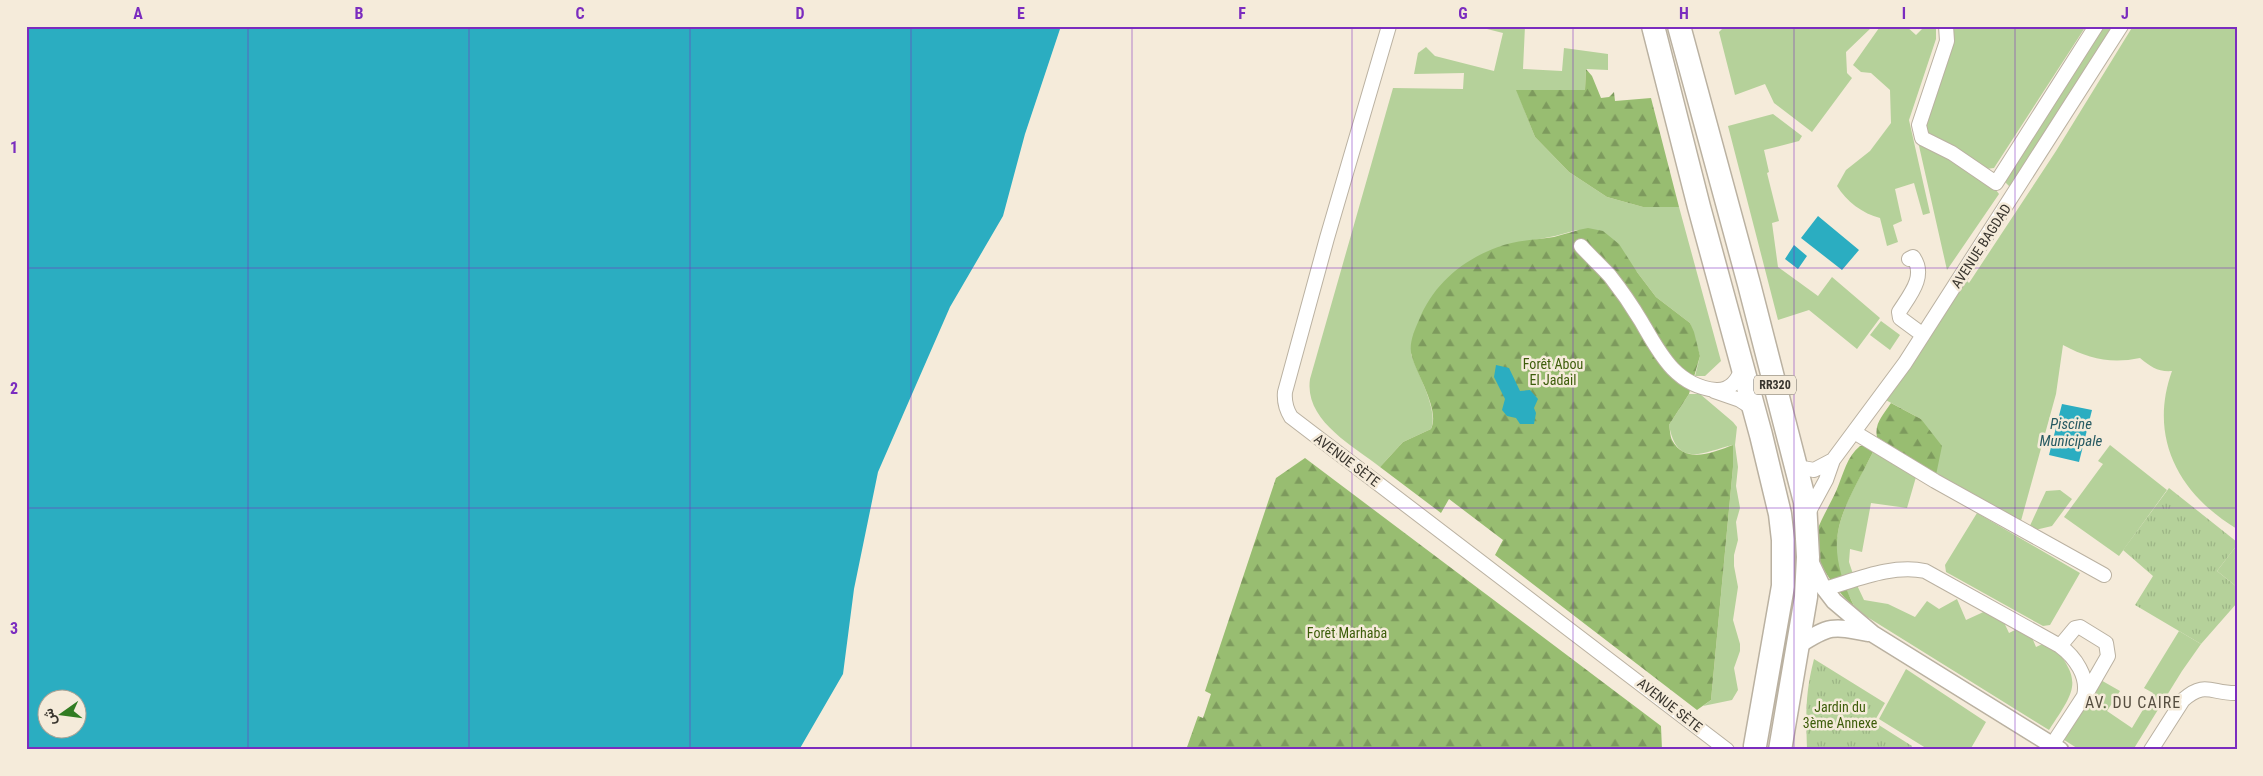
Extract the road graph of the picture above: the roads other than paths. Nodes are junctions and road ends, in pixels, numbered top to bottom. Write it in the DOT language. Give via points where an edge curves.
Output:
graph roads {
  1 [pos="1389,26"];
  2 [pos="1653,26"];
  3 [pos="1679,26"];
  4 [pos="1946,26"];
  5 [pos="2096,26"];
  6 [pos="2120,26"];
  7 [pos="1996,183"];
  8 [pos="2012,198"];
  9 [pos="1581,246"];
  10 [pos="1909,259"];
  11 [pos="1923,335"];
  12 [pos="1742,367"];
  13 [pos="1711,390"];
  14 [pos="1754,409"];
  15 [pos="1854,432"];
  16 [pos="1833,460"];
  17 [pos="1794,461"];
  18 [pos="1806,516"];
  19 [pos="1808,557"];
  20 [pos="2104,575"];
  21 [pos="1824,589"];
  22 [pos="1873,634"];
  23 [pos="1799,645"];
  24 [pos="2060,646"];
  25 [pos="2237,693"];
  26 [pos="2084,696"];
  27 [pos="1753,748"];
  28 [pos="2056,748"];
  29 [pos="1727,750"];
  30 [pos="1780,750"];
  31 [pos="2152,750"];
  1 -- 29 [label="street, AVENUE SÈTE" via="1285,392 1287,410 1291,417"];
  2 -- 12 [label="highway, RR320"];
  3 -- 17 [label="highway, RR320"];
  4 -- 7 [label="street" via="1947,41 1919,132 1922,138 1952,153"];
  5 -- 7 [label="street"];
  6 -- 8 [label="street, AVENUE BAGDAD"];
  7 -- 8 [label="street"];
  8 -- 11 [label="street, AVENUE BAGDAD"];
  9 -- 13 [label="street" via="1610,276 1675,373 1693,385"];
  10 -- 11 [label="street" via="1915,259 1919,275 1899,312 1900,318"];
  11 -- 15 [label="street, AVENUE BAGDAD"];
  12 -- 13 [label="street" via="1734,384"];
  12 -- 14 [label="highway, RR320"];
  13 -- 14 [label="street" via="1740,400"];
  14 -- 27 [label="highway, RR320" via="1774,486 1783,540 1783,586"];
  15 -- 16 [label="street, AVENUE BAGDAD"];
  15 -- 20 [label="street"];
  16 -- 17 [label="street" via="1814,470 1803,468"];
  16 -- 18 [label="street"];
  17 -- 18 [label="highway, RR320"];
  18 -- 19 [label="highway, RR320"];
  19 -- 21 [label="street"];
  19 -- 23 [label="highway, RR320"];
  21 -- 22 [label="street" via="1845,612"];
  21 -- 24 [label="street" via="1893,571 1926,571"];
  22 -- 23 [label="street" via="1832,628"];
  22 -- 28 [label="street"];
  23 -- 30 [label="highway, RR320"];
  24 -- 26 [label="street" via="2080,671 2086,688"];
  24 -- 26 [label="street" via="2075,628 2080,627 2106,643 2108,656"];
  25 -- 31 [label="street" via="2206,688 2190,694 2182,700"];
  26 -- 28 [label="street"];
  27 -- 30 [label="highway, RR320" via="1771,740"];
}
